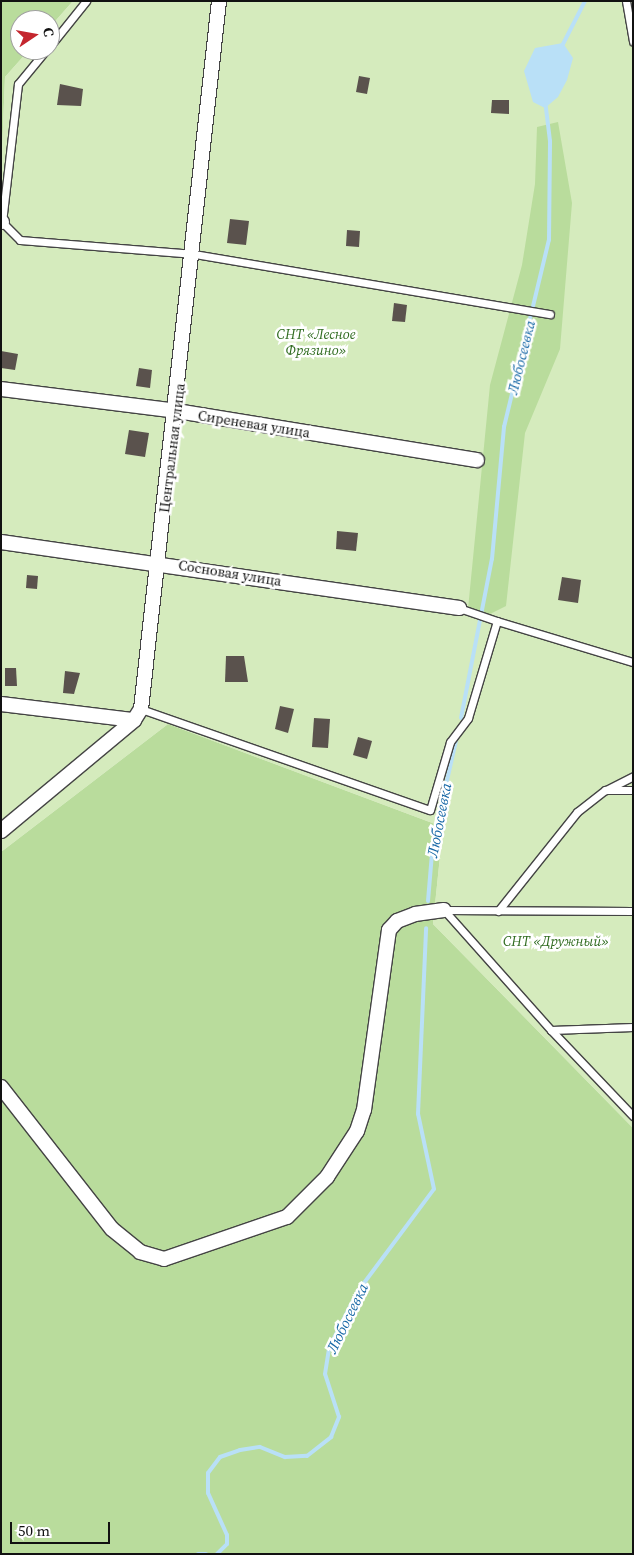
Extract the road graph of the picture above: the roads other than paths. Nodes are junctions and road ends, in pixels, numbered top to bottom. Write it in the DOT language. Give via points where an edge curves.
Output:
graph roads {
  1 [pos="86,1"];
  2 [pos="219,1"];
  3 [pos="626,1"];
  4 [pos="60,34"];
  5 [pos="633,41"];
  6 [pos="38,60"];
  7 [pos="1,222"];
  8 [pos="194,254"];
  9 [pos="550,314"];
  10 [pos="1,389"];
  11 [pos="177,411"];
  12 [pos="477,460"];
  13 [pos="1,542"];
  14 [pos="159,562"];
  15 [pos="458,608"];
  16 [pos="497,621"];
  17 [pos="633,662"];
  18 [pos="1,704"];
  19 [pos="138,715"];
  20 [pos="633,776"];
  21 [pos="605,790"];
  22 [pos="633,790"];
  23 [pos="1,831"];
  24 [pos="444,910"];
  25 [pos="498,911"];
  26 [pos="633,911"];
  27 [pos="633,1027"];
  28 [pos="550,1030"];
  29 [pos="1,1087"];
  30 [pos="633,1116"];
  1 -- 4 [label="lane"];
  2 -- 8 [label="street, Центральная улица"];
  3 -- 5 [label="lane"];
  6 -- 7 [label="lane" via="18,84"];
  7 -- 8 [label="lane" via="20,240"];
  8 -- 9 [label="lane" via="514,311"];
  8 -- 11 [label="street, Центральная улица"];
  10 -- 11 [label="street, Сиреневая улица"];
  11 -- 12 [label="street, Сиреневая улица"];
  11 -- 14 [label="street, Центральная улица"];
  13 -- 14 [label="street, Сосновая улица"];
  14 -- 15 [label="street, Сосновая улица"];
  14 -- 19 [label="street, Центральная улица"];
  15 -- 16 [label="lane"];
  16 -- 17 [label="lane"];
  16 -- 19 [label="lane" via="468,718 450,742 430,810"];
  18 -- 19 [label="street"];
  19 -- 23 [label="street"];
  20 -- 21 [label="lane"];
  21 -- 22 [label="lane"];
  21 -- 25 [label="lane" via="577,812"];
  24 -- 25 [label="lane"];
  24 -- 28 [label="lane"];
  24 -- 29 [label="street" via="415,914 397,921 389,930 364,1110 357,1131 327,1177 287,1217 164,1259 140,1252 112,1229"];
  25 -- 26 [label="lane"];
  27 -- 28 [label="lane"];
  28 -- 30 [label="lane"];
}
